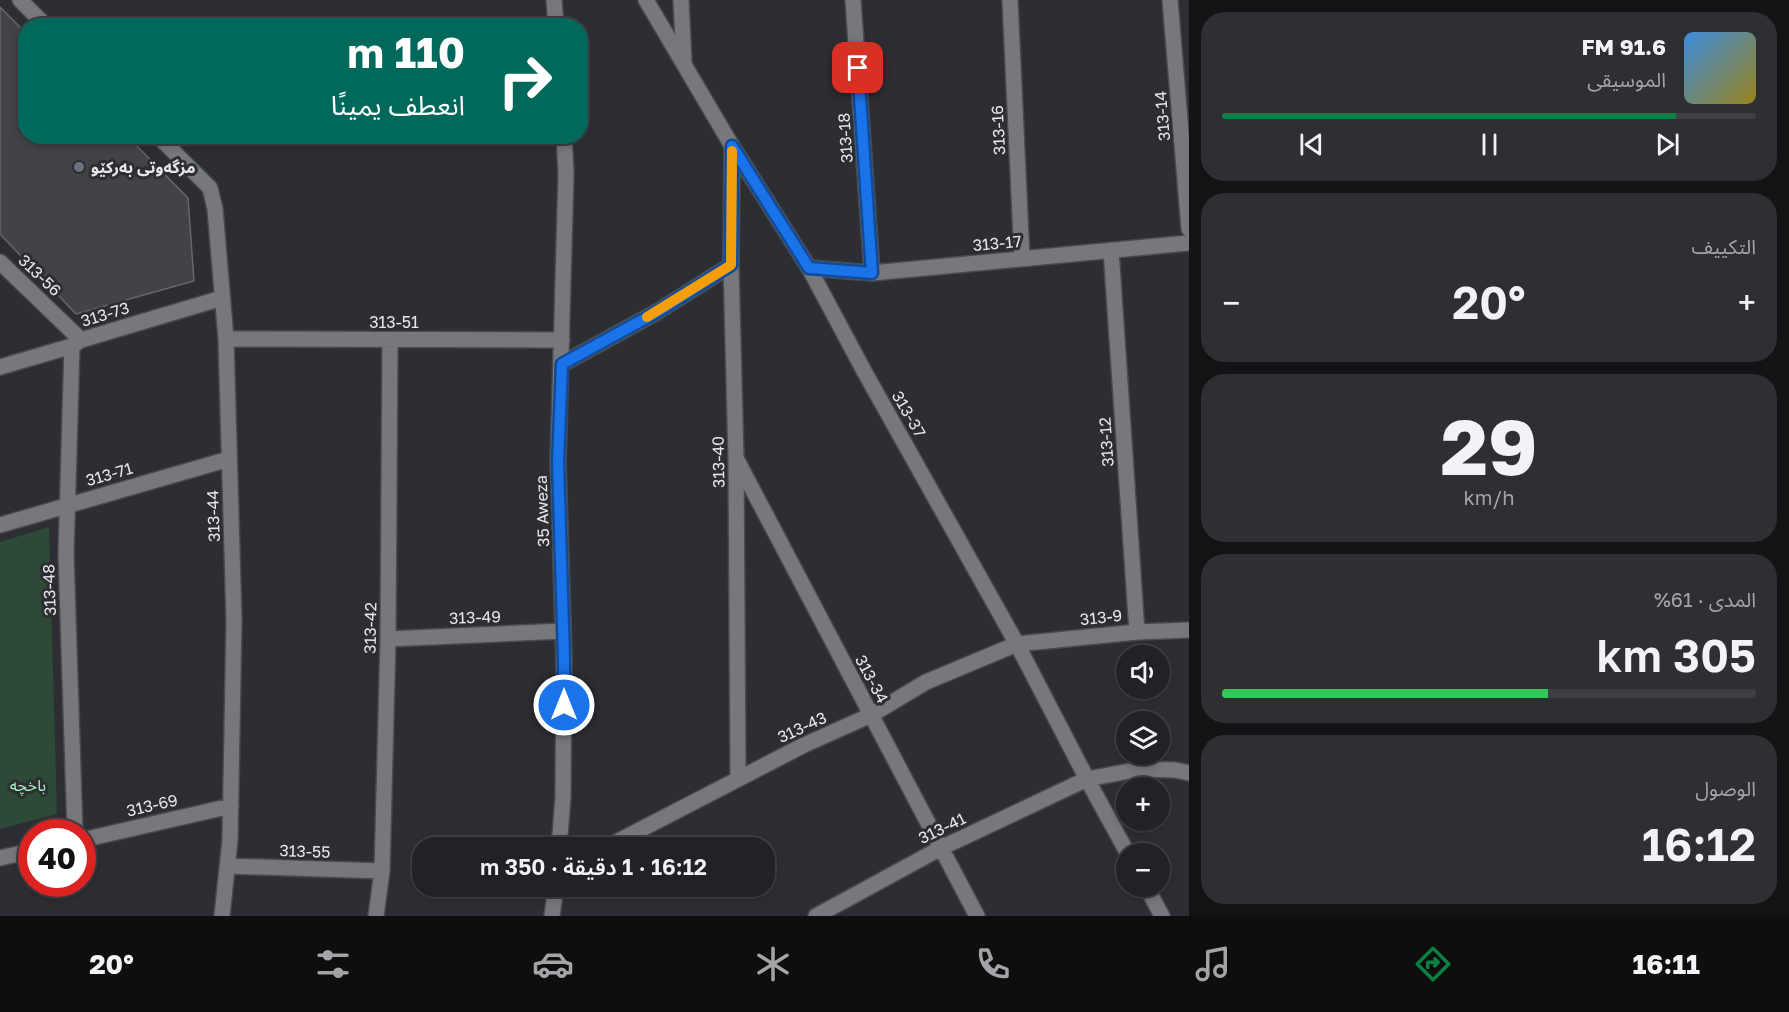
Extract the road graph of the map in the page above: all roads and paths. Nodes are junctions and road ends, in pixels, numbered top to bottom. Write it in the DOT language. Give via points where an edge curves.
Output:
graph roads {
  1 [pos="20,0"];
  2 [pos="554,0"];
  3 [pos="646,0"];
  4 [pos="681,0"];
  5 [pos="853,0"];
  6 [pos="1010,0"];
  7 [pos="1170,0"];
  8 [pos="38,18"];
  9 [pos="555,18"];
  10 [pos="684,63"];
  11 [pos="166,144"];
  12 [pos="564,144"];
  13 [pos="732,146"];
  14 [pos="1189,229"];
  15 [pos="1189,243"];
  16 [pos="1111,250"];
  17 [pos="1022,258"];
  18 [pos="0,262"];
  19 [pos="731,265"];
  20 [pos="809,268"];
  21 [pos="872,273"];
  22 [pos="222,298"];
  23 [pos="226,339"];
  24 [pos="390,340"];
  25 [pos="562,340"];
  26 [pos="77,343"];
  27 [pos="562,364"];
  28 [pos="0,367"];
  29 [pos="736,458"];
  30 [pos="229,459"];
  31 [pos="68,504"];
  32 [pos="0,525"];
  33 [pos="1189,630"];
  34 [pos="563,631"];
  35 [pos="1137,632"];
  36 [pos="388,639"];
  37 [pos="1017,644"];
  38 [pos="871,715"];
  39 [pos="1189,773"];
  40 [pos="738,778"];
  41 [pos="1087,779"];
  42 [pos="231,806"];
  43 [pos="75,819"];
  44 [pos="96,837"];
  45 [pos="560,837"];
  46 [pos="626,837"];
  47 [pos="1122,843"];
  48 [pos="941,848"];
  49 [pos="18,854"];
  50 [pos="0,858"];
  51 [pos="227,866"];
  52 [pos="382,871"];
  53 [pos="555,897"];
  54 [pos="1152,897"];
  55 [pos="222,916"];
  56 [pos="376,916"];
  57 [pos="552,916"];
  58 [pos="816,916"];
  59 [pos="977,916"];
  60 [pos="1162,916"];
  1 -- 8 [label="street"];
  2 -- 9 [label="street"];
  3 -- 10 [label="street, 313-37"];
  4 -- 10 [label="street"];
  5 -- 21 [label="street, 313-18"];
  6 -- 17 [label="street, 313-16"];
  7 -- 14 [label="street, 313-14"];
  10 -- 13 [label="street, 313-37"];
  11 -- 22 [label="street, 313-44" via="210,188"];
  12 -- 25 [label="street, 35 Aweza"];
  13 -- 19 [label="street, 313-40"];
  13 -- 20 [label="street, 313-37"];
  15 -- 16 [label="street, 313-17"];
  16 -- 17 [label="street, 313-17"];
  16 -- 35 [label="street, 313-12"];
  17 -- 21 [label="street, 313-17"];
  18 -- 26 [label="street, 313-56"];
  19 -- 27 [label="street" via="657,312"];
  19 -- 29 [label="street, 313-40"];
  20 -- 21 [label="street, 313-17"];
  20 -- 37 [label="street, 313-37"];
  22 -- 23 [label="street, 313-44"];
  22 -- 26 [label="street, 313-73"];
  23 -- 24 [label="street, 313-51"];
  23 -- 30 [label="street, 313-44"];
  24 -- 25 [label="street, 313-51"];
  24 -- 36 [label="street, 313-42"];
  25 -- 27 [label="street, 35 Aweza"];
  26 -- 28 [label="street, 313-73"];
  26 -- 31 [label="street, 313-48"];
  27 -- 34 [label="street, 35 Aweza" via="558,462"];
  29 -- 38 [label="street, 313-34"];
  29 -- 40 [label="street, 313-40"];
  30 -- 31 [label="street, 313-71"];
  30 -- 42 [label="street, 313-44" via="234,620"];
  31 -- 32 [label="street, 313-71"];
  31 -- 43 [label="street, 313-48" via="66,555"];
  33 -- 35 [label="street, 313-9"];
  34 -- 36 [label="street, 313-49"];
  34 -- 45 [label="street, 35 Aweza"];
  35 -- 37 [label="street, 313-9"];
  36 -- 52 [label="street, 313-42"];
  37 -- 38 [label="street, 313-43" via="926,682"];
  37 -- 41 [label="street, 313-37"];
  38 -- 40 [label="street, 313-43"];
  38 -- 48 [label="street, 313-34"];
  39 -- 41 [label="street, 313-41" via="1141,769"];
  40 -- 46 [label="street, 313-43"];
  41 -- 47 [label="street, 313-37"];
  41 -- 48 [label="street, 313-41"];
  42 -- 44 [label="street, 313-69"];
  42 -- 51 [label="street, 313-44"];
  48 -- 58 [label="street, 313-41"];
  48 -- 59 [label="street, 313-34"];
  49 -- 50 [label="street"];
  51 -- 52 [label="street, 313-55"];
  51 -- 55 [label="street, 313-44"];
  52 -- 56 [label="street, 313-42"];
  53 -- 57 [label="street"];
  54 -- 60 [label="street"];
}
